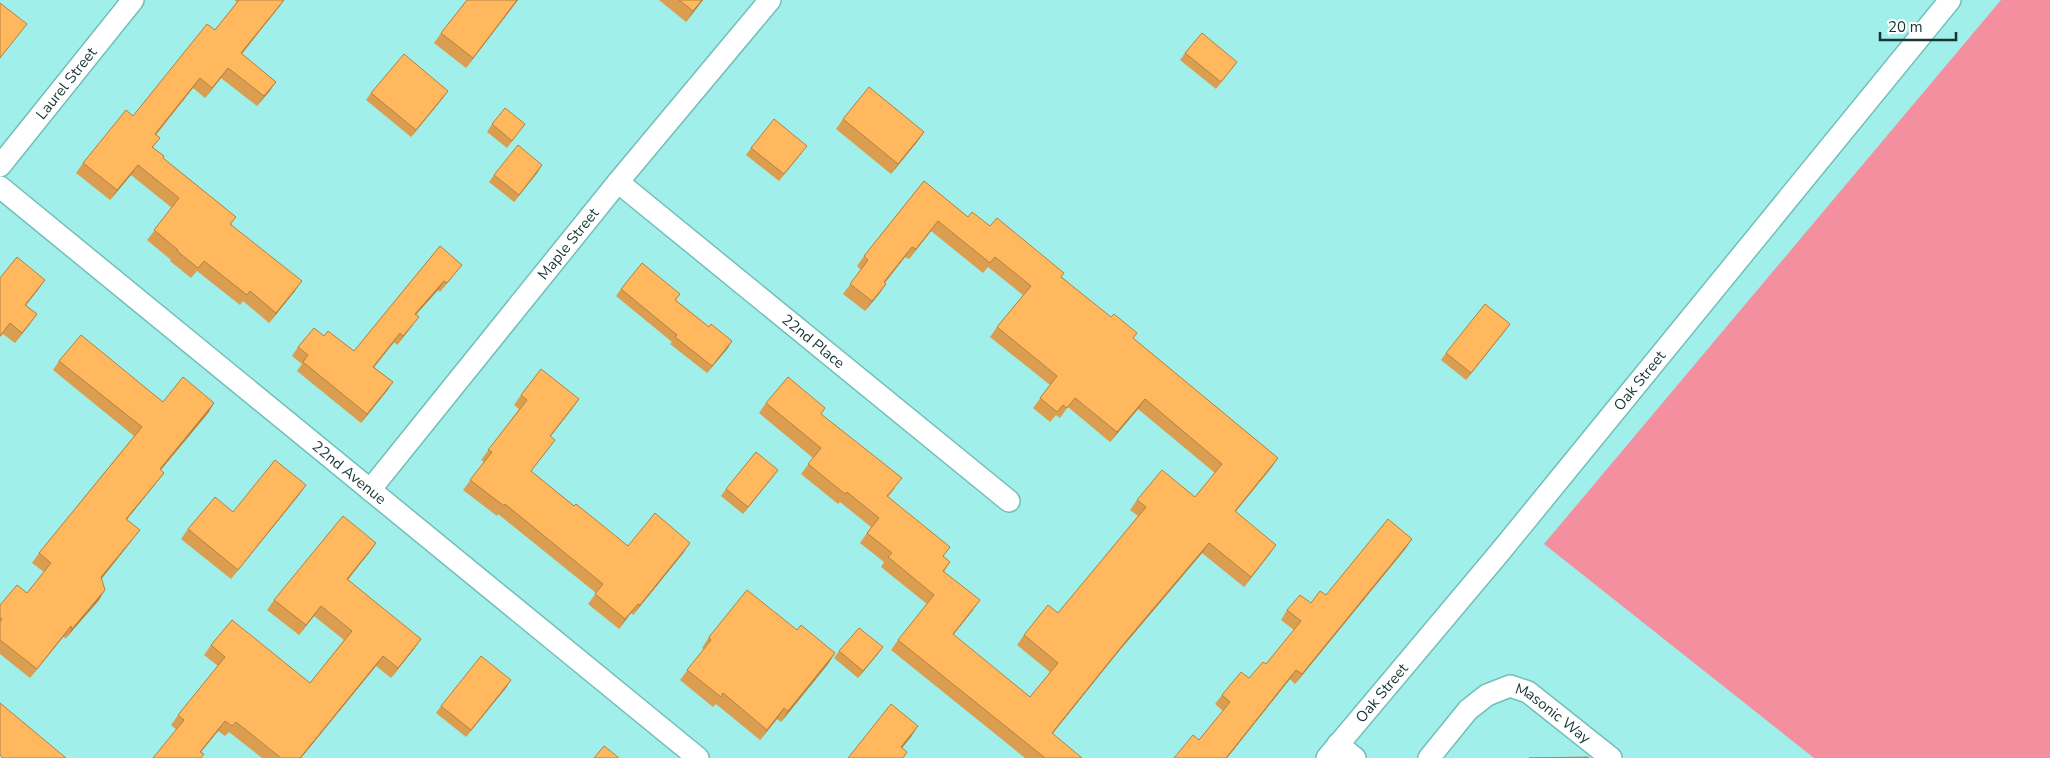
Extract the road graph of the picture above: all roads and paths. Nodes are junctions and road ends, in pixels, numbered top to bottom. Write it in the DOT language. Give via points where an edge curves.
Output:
graph roads {
  1 [pos="134,0"];
  2 [pos="770,0"];
  3 [pos="1950,0"];
  4 [pos="0,166"];
  5 [pos="618,182"];
  6 [pos="0,188"];
  7 [pos="370,490"];
  8 [pos="1009,501"];
  9 [pos="1332,751"];
  10 [pos="698,758"];
  11 [pos="1355,758"];
  12 [pos="1430,758"];
  13 [pos="1611,758"];
  1 -- 4 [label="street, Laurel Street"];
  2 -- 5 [label="street, Maple Street"];
  3 -- 9 [label="street, Oak Street" via="1512,537"];
  5 -- 7 [label="street, Maple Street"];
  5 -- 8 [label="street, 22nd Place"];
  6 -- 7 [label="street, 22nd Avenue"];
  7 -- 10 [label="street, 22nd Avenue"];
  9 -- 11 [label="street"];
  12 -- 13 [label="street, Masonic Way" via="1468,710 1487,695 1510,686 1528,692"];
}
